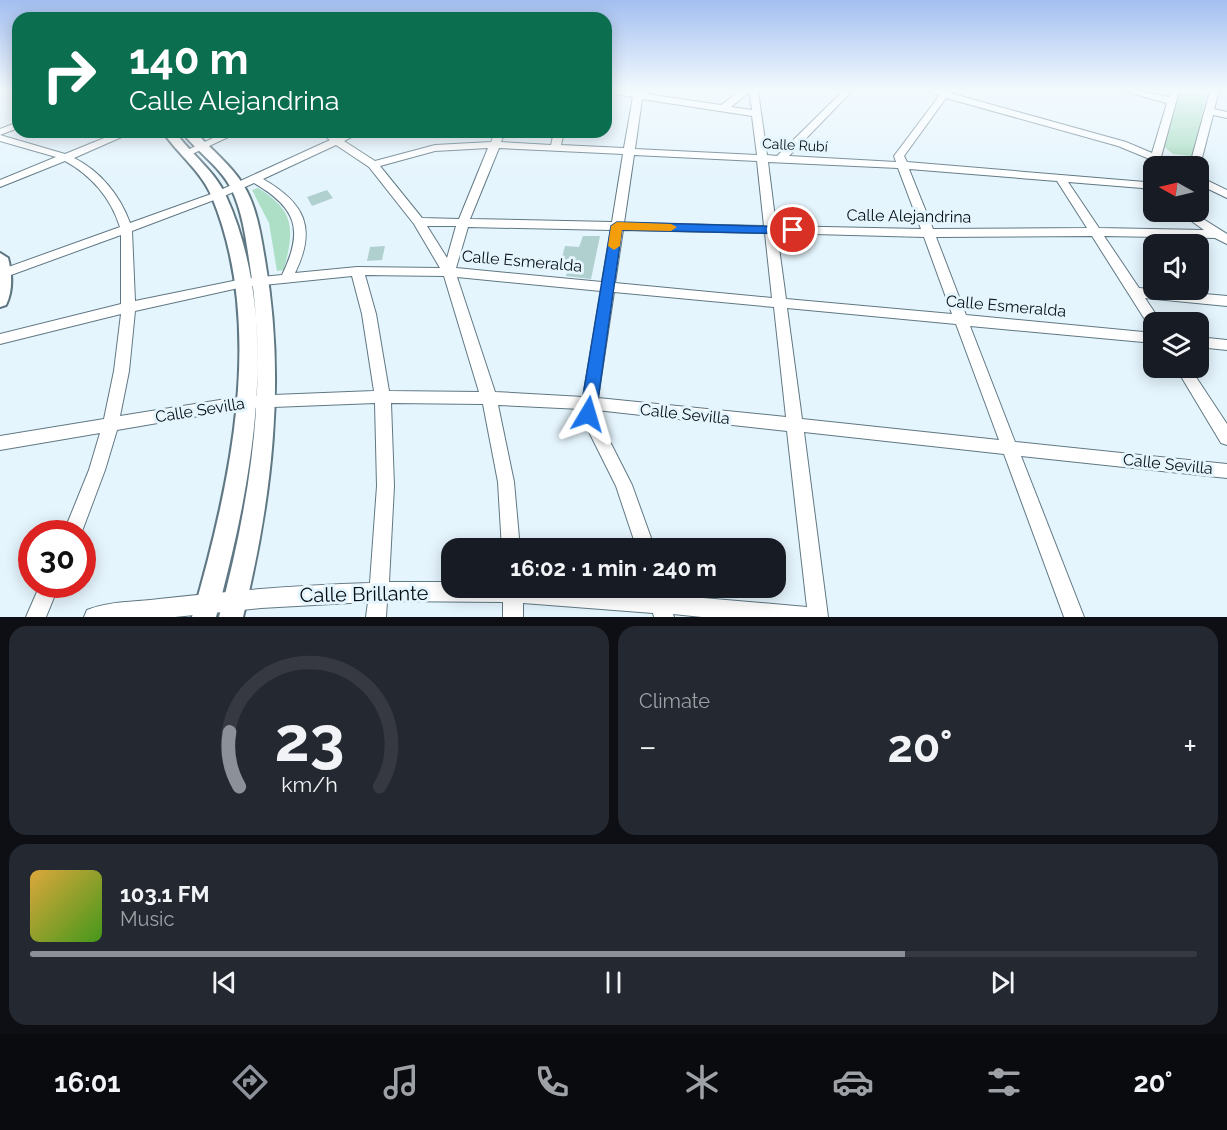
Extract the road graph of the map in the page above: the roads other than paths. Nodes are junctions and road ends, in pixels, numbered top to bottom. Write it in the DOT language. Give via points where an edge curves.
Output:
graph roads {
  1 [pos="636,120"];
  2 [pos="758,120"];
  3 [pos="819,120"];
  4 [pos="923,120"];
  5 [pos="1038,120"];
  6 [pos="1167,120"];
  7 [pos="1208,120"];
  8 [pos="0,138"];
  9 [pos="113,138"];
  10 [pos="174,138"];
  11 [pos="194,138"];
  12 [pos="220,138"];
  13 [pos="334,138"];
  14 [pos="345,138"];
  15 [pos="497,138"];
  16 [pos="558,138"];
  17 [pos="339,141"];
  18 [pos="494,145"];
  19 [pos="201,146"];
  20 [pos="555,148"];
  21 [pos="629,152"];
  22 [pos="186,153"];
  23 [pos="1145,156"];
  24 [pos="1158,156"];
  25 [pos="1198,156"];
  26 [pos="65,158"];
  27 [pos="762,158"];
  28 [pos="780,159"];
  29 [pos="373,165"];
  30 [pos="903,165"];
  31 [pos="255,179"];
  32 [pos="1061,179"];
  33 [pos="0,184"];
  34 [pos="1143,184"];
  35 [pos="1209,185"];
  36 [pos="237,186"];
  37 [pos="218,195"];
  38 [pos="1227,195"];
  39 [pos="464,221"];
  40 [pos="419,222"];
  41 [pos="1200,222"];
  42 [pos="617,226"];
  43 [pos="126,229"];
  44 [pos="771,230"];
  45 [pos="1095,232"];
  46 [pos="927,233"];
  47 [pos="1222,237"];
  48 [pos="1,269"];
  49 [pos="357,271"];
  50 [pos="449,272"];
  51 [pos="287,277"];
  52 [pos="253,282"];
  53 [pos="607,287"];
  54 [pos="1134,292"];
  55 [pos="0,301"];
  56 [pos="1227,301"];
  57 [pos="780,303"];
  58 [pos="130,307"];
  59 [pos="1147,312"];
  60 [pos="961,320"];
  61 [pos="1143,337"];
  62 [pos="0,339"];
  63 [pos="1209,343"];
  64 [pos="1227,345"];
  65 [pos="1189,378"];
  66 [pos="382,397"];
  67 [pos="489,398"];
  68 [pos="266,401"];
  69 [pos="245,402"];
  70 [pos="589,404"];
  71 [pos="111,423"];
  72 [pos="795,425"];
  73 [pos="1227,438"];
  74 [pos="0,443"];
  75 [pos="1010,448"];
  76 [pos="1227,471"];
  77 [pos="78,520"];
  78 [pos="510,538"];
  79 [pos="642,538"];
  80 [pos="378,592"];
  81 [pos="441,592"];
  82 [pos="44,598"];
  83 [pos="514,598"];
  84 [pos="600,598"];
  85 [pos="661,603"];
  86 [pos="234,608"];
  87 [pos="206,610"];
  88 [pos="36,617"];
  89 [pos="94,617"];
  90 [pos="375,617"];
  91 [pos="513,617"];
  92 [pos="816,617"];
  93 [pos="1074,617"];
  1 -- 21 [label="street"];
  2 -- 27 [label="street"];
  3 -- 28 [label="street"];
  4 -- 30 [label="street" via="899,156"];
  5 -- 23 [label="street" via="1122,144"];
  6 -- 24 [label="street"];
  7 -- 25 [label="street"];
  8 -- 26 [label="street"];
  9 -- 26 [label="street"];
  10 -- 22 [label="street"];
  11 -- 19 [label="street"];
  12 -- 19 [label="street"];
  13 -- 17 [label="street"];
  14 -- 17 [label="street"];
  15 -- 18 [label="street"];
  16 -- 20 [label="street"];
  17 -- 29 [label="street"];
  17 -- 31 [label="street"];
  18 -- 20 [label="street, Calle Rubí"];
  18 -- 29 [label="street, Calle Rubí" via="435,148"];
  18 -- 39 [label="street"];
  19 -- 22 [label="street"];
  19 -- 36 [label="street"];
  20 -- 21 [label="street, Calle Rubí"];
  21 -- 27 [label="street, Calle Rubí"];
  21 -- 42 [label="street"];
  22 -- 37 [label="street" via="204,171"];
  26 -- 33 [label="street"];
  26 -- 43 [label="street" via="105,188 118,206"];
  27 -- 28 [label="street, Calle Rubí"];
  27 -- 44 [label="street"];
  28 -- 30 [label="street, Calle Rubí"];
  29 -- 40 [label="street"];
  30 -- 32 [label="street, Calle Rubí"];
  30 -- 46 [label="street"];
  31 -- 36 [label="street"];
  31 -- 51 [label="street" via="279,192 297,213 299,254"];
  32 -- 34 [label="street, Calle Rubí"];
  32 -- 45 [label="street"];
  35 -- 38 [label="street"];
  36 -- 37 [label="street"];
  36 -- 52 [label="street" via="252,231"];
  37 -- 43 [label="street"];
  37 -- 52 [label="street"];
  39 -- 40 [label="street, Calle Alejandrina"];
  39 -- 42 [label="street, Calle Alejandrina"];
  39 -- 50 [label="street"];
  40 -- 50 [label="street"];
  41 -- 47 [label="street"];
  42 -- 44 [label="street, Calle Alejandrina"];
  42 -- 53 [label="street"];
  43 -- 48 [label="street"];
  43 -- 58 [label="street"];
  44 -- 46 [label="street, Calle Alejandrina"];
  44 -- 57 [label="street"];
  45 -- 46 [label="street, Calle Alejandrina"];
  45 -- 47 [label="street, Calle Alejandrina"];
  45 -- 54 [label="street"];
  46 -- 60 [label="street"];
  48 -- 55 [label="street"];
  49 -- 50 [label="street, Calle Esmeralda"];
  49 -- 51 [label="street, Calle Esmeralda"];
  49 -- 66 [label="street" via="376,338"];
  50 -- 53 [label="street, Calle Esmeralda"];
  50 -- 67 [label="street"];
  51 -- 52 [label="street, Calle Esmeralda"];
  52 -- 58 [label="street, Calle Esmeralda"];
  52 -- 68 [label="street" via="267,334"];
  52 -- 69 [label="street"];
  53 -- 57 [label="street, Calle Esmeralda"];
  53 -- 70 [label="street"];
  54 -- 56 [label="street"];
  54 -- 59 [label="street"];
  57 -- 60 [label="street, Calle Esmeralda"];
  57 -- 72 [label="street"];
  58 -- 62 [label="street, Calle Esmeralda"];
  58 -- 71 [label="street" via="126,360"];
  60 -- 61 [label="street, Calle Esmeralda"];
  60 -- 75 [label="street"];
  63 -- 64 [label="street"];
  65 -- 73 [label="street"];
  66 -- 67 [label="street, Calle Sevilla"];
  66 -- 68 [label="street, Calle Sevilla"];
  66 -- 80 [label="street" via="387,444"];
  67 -- 70 [label="street, Calle Sevilla"];
  67 -- 78 [label="street" via="506,482"];
  68 -- 69 [label="street, Calle Sevilla"];
  68 -- 86 [label="street" via="258,492"];
  69 -- 71 [label="street, Calle Sevilla"];
  69 -- 87 [label="street" via="235,490"];
  70 -- 72 [label="street, Calle Sevilla"];
  70 -- 79 [label="street" via="588,414 624,485"];
  71 -- 74 [label="street, Calle Sevilla"];
  71 -- 77 [label="street"];
  72 -- 75 [label="street, Calle Sevilla"];
  72 -- 92 [label="street"];
  75 -- 76 [label="street, Calle Sevilla"];
  75 -- 93 [label="street"];
  80 -- 81 [label="street, Calle Brillante"];
  80 -- 86 [label="street, Calle Brillante" via="309,594"];
  80 -- 90 [label="street"];
  82 -- 88 [label="street"];
  83 -- 91 [label="street"];
  84 -- 85 [label="street, Calle Brillante"];
  85 -- 92 [label="street, Calle Brillante"];
  86 -- 87 [label="street, Calle Brillante"];
  87 -- 89 [label="street, Calle Brillante"];
}
